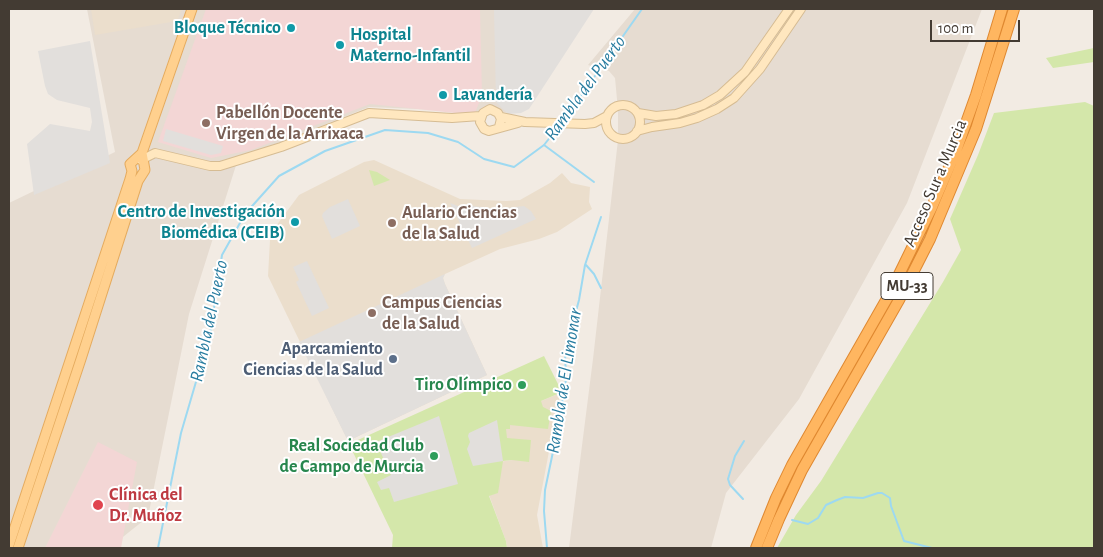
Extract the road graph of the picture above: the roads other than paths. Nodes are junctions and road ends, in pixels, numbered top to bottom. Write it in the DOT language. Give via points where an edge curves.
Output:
graph roads {
  1 [pos="192,9"];
  2 [pos="788,9"];
  3 [pos="801,9"];
  4 [pos="1002,9"];
  5 [pos="1014,9"];
  6 [pos="638,113"];
  7 [pos="607,116"];
  8 [pos="501,117"];
  9 [pos="480,119"];
  10 [pos="525,122"];
  11 [pos="582,124"];
  12 [pos="499,127"];
  13 [pos="638,131"];
  14 [pos="611,133"];
  15 [pos="143,160"];
  16 [pos="132,171"];
  17 [pos="76,345"];
  18 [pos="81,359"];
  19 [pos="68,367"];
  20 [pos="9,544"];
  21 [pos="18,548"];
  22 [pos="756,548"];
  23 [pos="767,548"];
  1 -- 15 [label="main road"];
  2 -- 6 [label="street" via="745,72 720,95 676,114 656,116"];
  3 -- 13 [label="street" via="760,70 734,98 697,118"];
  4 -- 22 [label="highway, Acceso Sur a Murcia / MU-33" via="974,102 932,207 889,295 792,465"];
  5 -- 23 [label="highway, Acceso Sur a Murcia / MU-33" via="976,129 930,239 885,326 802,470"];
  6 -- 7 [label="street" via="632,107 620,105"];
  6 -- 13 [label="street"];
  7 -- 11 [label="street"];
  7 -- 14 [label="street" via="606,123"];
  8 -- 9 [label="street" via="490,110 485,111"];
  8 -- 10 [label="street"];
  8 -- 12 [label="street"];
  9 -- 12 [label="street" via="482,127 489,131"];
  9 -- 15 [label="street" via="369,113 281,147 215,166 155,153"];
  10 -- 11 [label="street"];
  10 -- 12 [label="street"];
  11 -- 14 [label="street"];
  13 -- 14 [label="street" via="625,138"];
  15 -- 16 [label="main road" via="130,164"];
  15 -- 16 [label="main road" via="137,174"];
  15 -- 18 [label="main road"];
  16 -- 17 [label="main road"];
  17 -- 18 [label="main road"];
  17 -- 19 [label="main road"];
  18 -- 19 [label="main road"];
  18 -- 21 [label="main road"];
  19 -- 20 [label="main road"];
}
